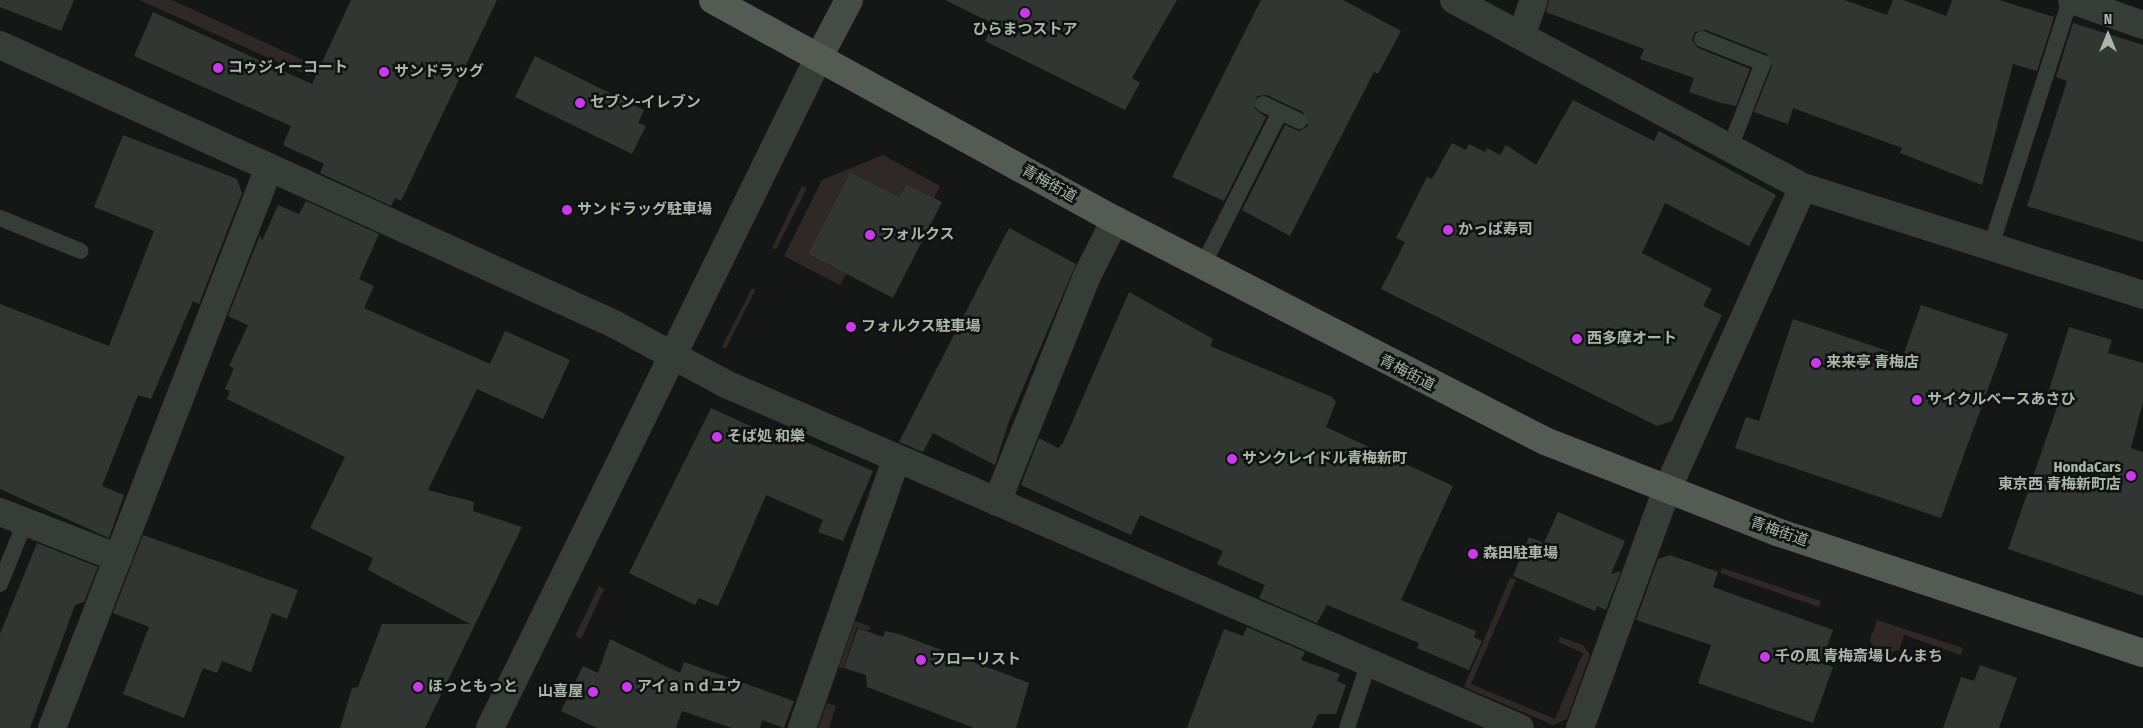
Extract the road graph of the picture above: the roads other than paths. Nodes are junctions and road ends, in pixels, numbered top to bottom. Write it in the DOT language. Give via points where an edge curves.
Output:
graph roads {
  1 [pos="713,0"];
  2 [pos="848,0"];
  3 [pos="1454,0"];
  4 [pos="1534,0"];
  5 [pos="2071,0"];
  6 [pos="2143,24"];
  7 [pos="1522,34"];
  8 [pos="1702,39"];
  9 [pos="0,45"];
  10 [pos="819,57"];
  11 [pos="1263,104"];
  12 [pos="1280,112"];
  13 [pos="1299,121"];
  14 [pos="1731,145"];
  15 [pos="268,170"];
  16 [pos="1803,187"];
  17 [pos="0,218"];
  18 [pos="1115,220"];
  19 [pos="1991,246"];
  20 [pos="81,251"];
  21 [pos="1203,265"];
  22 [pos="2143,295"];
  23 [pos="672,355"];
  24 [pos="896,458"];
  25 [pos="1666,492"];
  26 [pos="998,502"];
  27 [pos="12,517"];
  28 [pos="118,558"];
  29 [pos="0,584"];
  30 [pos="2143,653"];
  31 [pos="1369,662"];
  32 [pos="52,728"];
  33 [pos="490,728"];
  34 [pos="802,728"];
  35 [pos="1347,728"];
  36 [pos="1520,728"];
  37 [pos="1580,728"];
  1 -- 10 [label="main road, 青梅街道"];
  2 -- 10 [label="main road"];
  3 -- 7 [label="street"];
  4 -- 7 [label="street"];
  5 -- 6 [label="street"];
  5 -- 19 [label="lane"];
  7 -- 14 [label="street"];
  8 -- 14 [label="lane" via="1763,63"];
  9 -- 15 [label="street"];
  10 -- 18 [label="main road, 青梅街道"];
  10 -- 23 [label="street"];
  11 -- 12 [label="lane"];
  12 -- 13 [label="lane"];
  12 -- 21 [label="lane"];
  14 -- 16 [label="street"];
  15 -- 23 [label="street" via="614,324"];
  15 -- 28 [label="street"];
  16 -- 19 [label="street"];
  16 -- 25 [label="street"];
  17 -- 20 [label="lane"];
  18 -- 21 [label="main road, 青梅街道"];
  18 -- 26 [label="street" via="1087,276"];
  19 -- 22 [label="street"];
  21 -- 25 [label="main road, 青梅街道" via="1510,425"];
  23 -- 24 [label="street" via="728,385"];
  23 -- 33 [label="street"];
  24 -- 26 [label="street"];
  24 -- 34 [label="street"];
  25 -- 30 [label="main road, 青梅街道"];
  25 -- 37 [label="street"];
  26 -- 31 [label="street"];
  27 -- 28 [label="street"];
  27 -- 29 [label="lane"];
  28 -- 32 [label="street"];
  31 -- 35 [label="lane"];
  31 -- 36 [label="street"];
}
